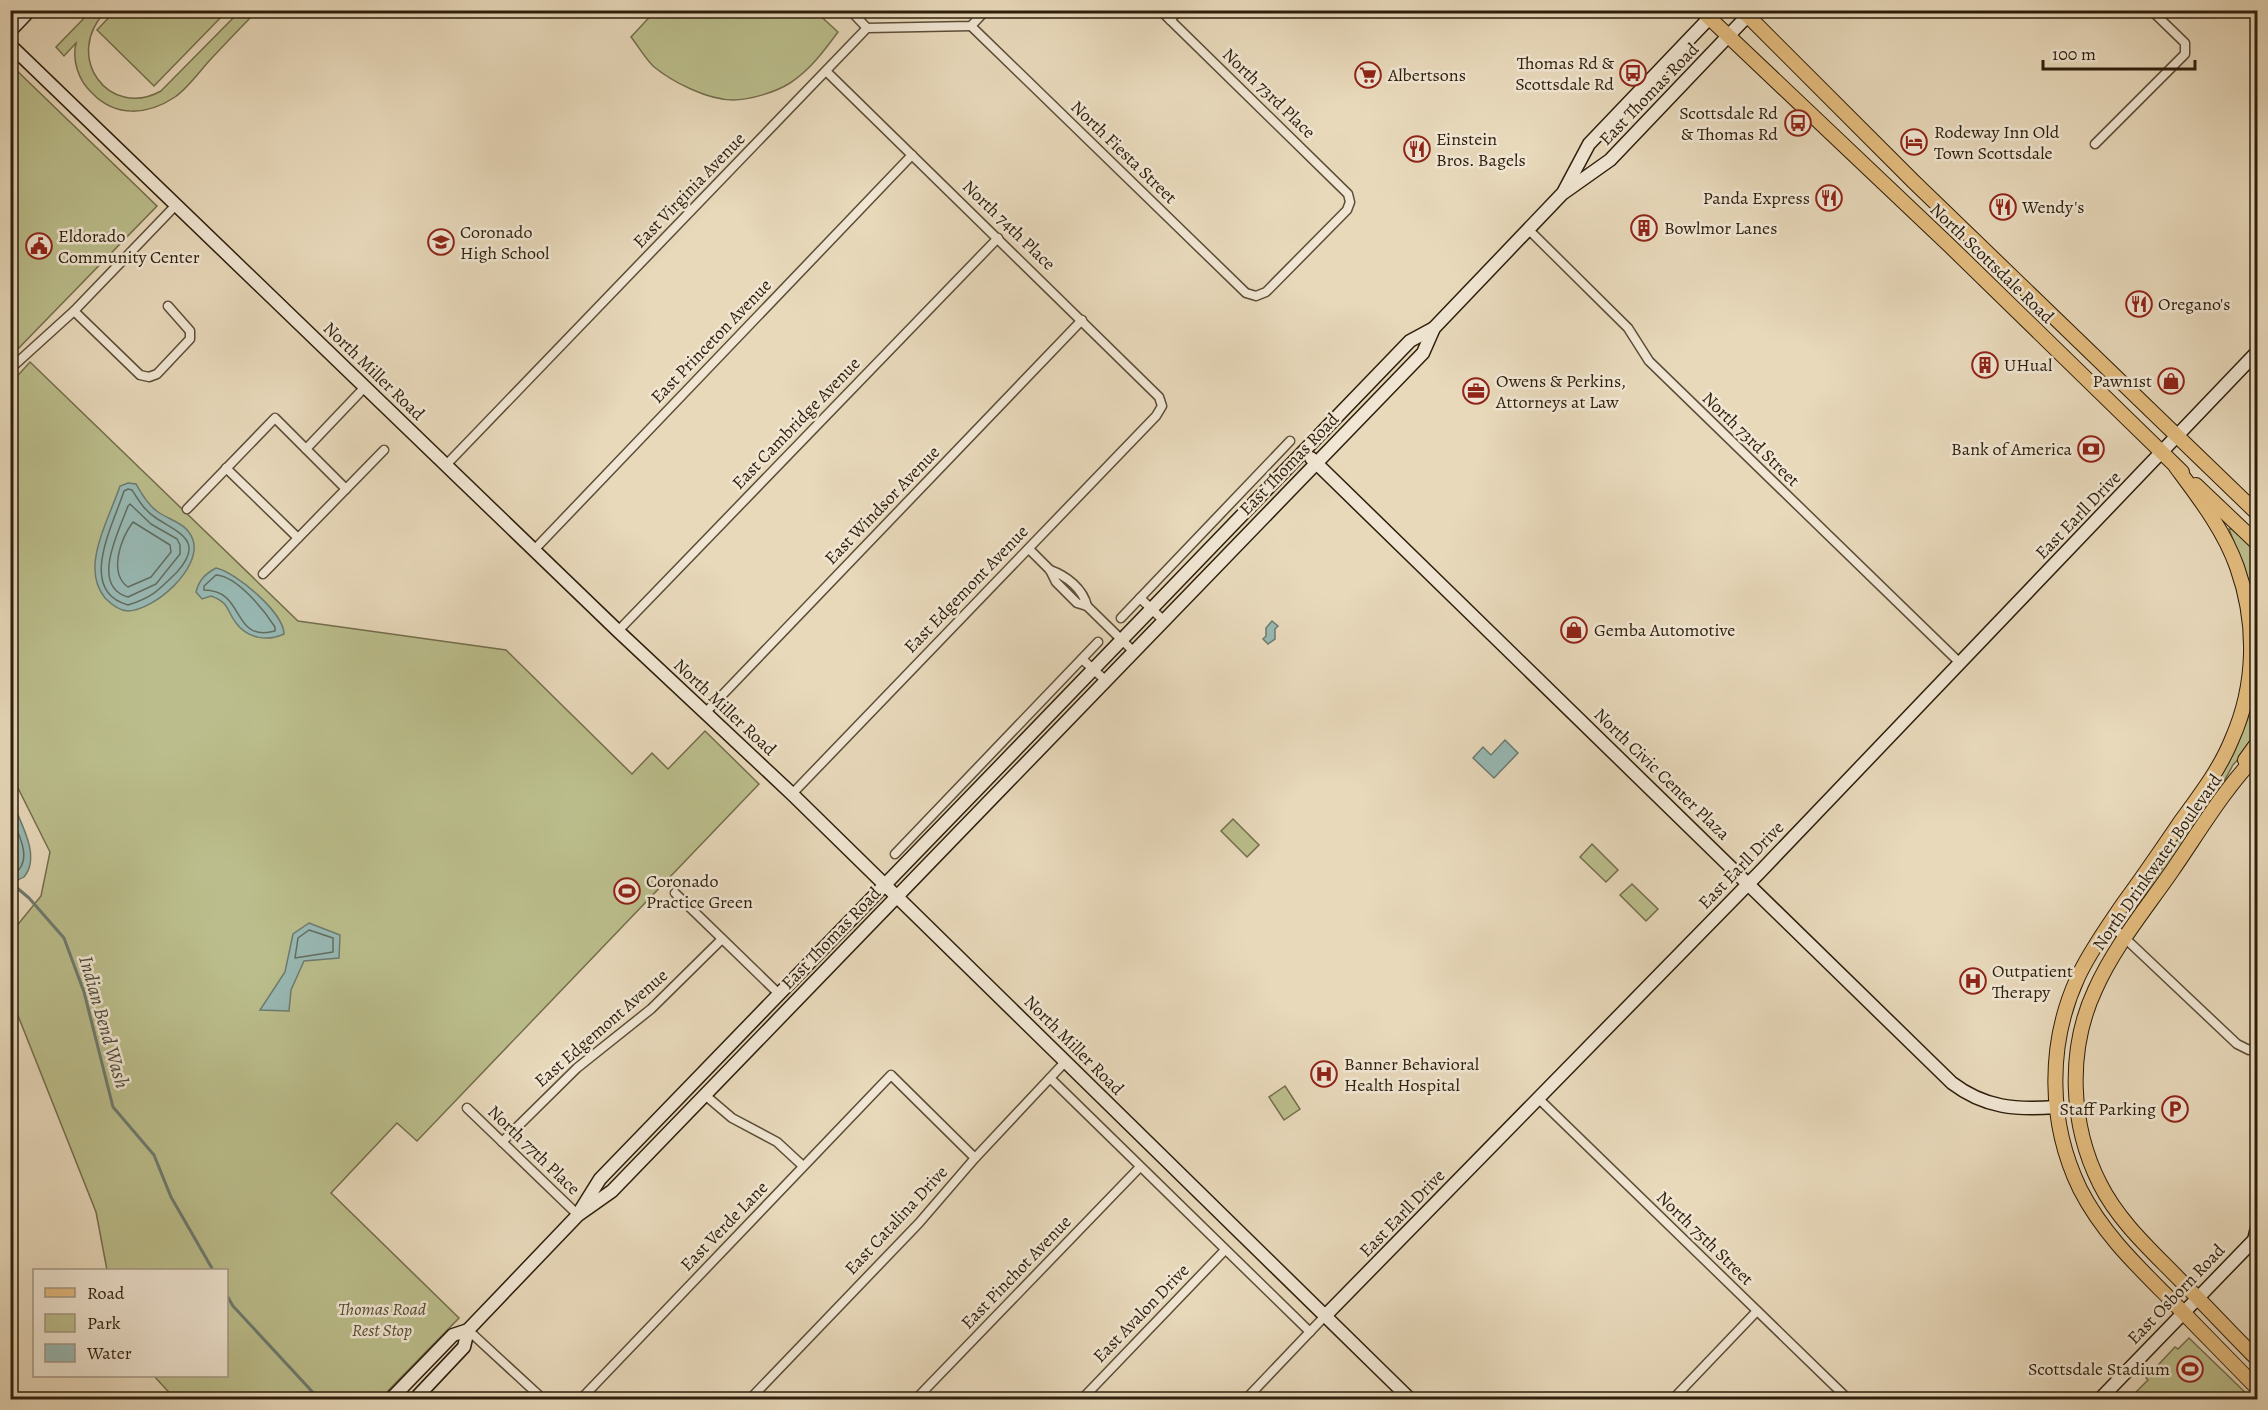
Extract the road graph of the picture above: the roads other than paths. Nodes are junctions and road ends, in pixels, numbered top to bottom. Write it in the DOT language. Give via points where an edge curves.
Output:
graph roads {
  1 [pos="30,10"];
  2 [pos="850,10"];
  3 [pos="986,10"];
  4 [pos="1161,10"];
  5 [pos="1179,10"];
  6 [pos="2151,10"];
  7 [pos="1748,12"];
  8 [pos="1709,13"];
  9 [pos="1170,20"];
  10 [pos="971,26"];
  11 [pos="867,28"];
  12 [pos="10,32"];
  13 [pos="1729,38"];
  14 [pos="10,45"];
  15 [pos="827,72"];
  16 [pos="2095,144"];
  17 [pos="912,155"];
  18 [pos="1562,194"];
  19 [pos="176,205"];
  20 [pos="1529,230"];
  21 [pos="998,238"];
  22 [pos="1256,296"];
  23 [pos="168,306"];
  24 [pos="74,311"];
  25 [pos="1082,320"];
  26 [pos="1434,328"];
  27 [pos="2258,351"];
  28 [pos="10,369"];
  29 [pos="365,387"];
  30 [pos="1162,406"];
  31 [pos="2176,437"];
  32 [pos="1290,441"];
  33 [pos="306,449"];
  34 [pos="384,450"];
  35 [pos="1304,451"];
  36 [pos="2161,453"];
  37 [pos="1315,463"];
  38 [pos="446,465"];
  39 [pos="2176,467"];
  40 [pos="226,468"];
  41 [pos="346,489"];
  42 [pos="1237,496"];
  43 [pos="1249,508"];
  44 [pos="187,509"];
  45 [pos="2258,514"];
  46 [pos="298,538"];
  47 [pos="2258,544"];
  48 [pos="1029,549"];
  49 [pos="534,550"];
  50 [pos="264,574"];
  51 [pos="1140,598"];
  52 [pos="1151,608"];
  53 [pos="1121,618"];
  54 [pos="1163,620"];
  55 [pos="618,631"];
  56 [pos="1121,639"];
  57 [pos="1098,642"];
  58 [pos="1133,651"];
  59 [pos="1082,659"];
  60 [pos="1960,663"];
  61 [pos="1093,669"];
  62 [pos="1105,681"];
  63 [pos="2258,704"];
  64 [pos="2243,709"];
  65 [pos="705,713"];
  66 [pos="2258,742"];
  67 [pos="2258,754"];
  68 [pos="2232,783"];
  69 [pos="792,794"];
  70 [pos="943,804"];
  71 [pos="953,814"];
  72 [pos="895,854"];
  73 [pos="1749,883"];
  74 [pos="886,885"];
  75 [pos="675,893"];
  76 [pos="897,896"];
  77 [pos="2110,924"];
  78 [pos="2126,938"];
  79 [pos="722,939"];
  80 [pos="779,994"];
  81 [pos="2253,1048"];
  82 [pos="1065,1062"];
  83 [pos="1050,1078"];
  84 [pos="705,1095"];
  85 [pos="1539,1099"];
  86 [pos="2077,1104"];
  87 [pos="2056,1107"];
  88 [pos="467,1108"];
  89 [pos="502,1142"];
  90 [pos="975,1158"];
  91 [pos="804,1166"];
  92 [pos="1140,1167"];
  93 [pos="578,1215"];
  94 [pos="2258,1224"];
  95 [pos="2256,1240"];
  96 [pos="1225,1250"];
  97 [pos="2198,1298"];
  98 [pos="1757,1311"];
  99 [pos="2183,1313"];
  100 [pos="1325,1316"];
  101 [pos="468,1330"];
  102 [pos="1310,1332"];
  103 [pos="2258,1360"];
  104 [pos="2258,1389"];
  105 [pos="1845,1398"];
  106 [pos="390,1400"];
  107 [pos="414,1400"];
  108 [pos="544,1400"];
  109 [pos="580,1400"];
  110 [pos="749,1400"];
  111 [pos="915,1400"];
  112 [pos="1081,1400"];
  113 [pos="1245,1400"];
  114 [pos="1410,1400"];
  115 [pos="1672,1400"];
  116 [pos="2099,1400"];
  1 -- 12 [label="street"];
  2 -- 11 [label="street"];
  3 -- 10 [label="street"];
  4 -- 9 [label="street, North 73rd Place"];
  5 -- 9 [label="street"];
  6 -- 16 [label="street" via="2185,43 2185,54"];
  7 -- 13 [label="street, East Thomas Road"];
  7 -- 31 [label="main road, North Scottsdale Road" via="1914,182"];
  8 -- 13 [label="main road, North Scottsdale Road"];
  8 -- 18 [label="street, East Thomas Road" via="1589,144"];
  9 -- 22 [label="street, North 73rd Place" via="1348,194 1347,210 1266,292"];
  10 -- 11 [label="street"];
  10 -- 22 [label="street, North Fiesta Street" via="1246,293"];
  11 -- 15 [label="street, East Virginia Avenue"];
  13 -- 18 [label="street, East Thomas Road" via="1611,160"];
  13 -- 36 [label="main road, North Scottsdale Road"];
  14 -- 19 [label="street, North Miller Road"];
  15 -- 17 [label="street, North 74th Place"];
  15 -- 38 [label="street, East Virginia Avenue"];
  17 -- 21 [label="street, North 74th Place"];
  17 -- 49 [label="street, East Princeton Avenue"];
  18 -- 20 [label="street, East Thomas Road"];
  19 -- 24 [label="street"];
  19 -- 29 [label="street, North Miller Road"];
  20 -- 26 [label="street, East Thomas Road"];
  20 -- 60 [label="street, North 73rd Street" via="1628,328 1649,362"];
  21 -- 25 [label="street, North 74th Place"];
  21 -- 55 [label="street, East Cambridge Avenue"];
  23 -- 24 [label="street" via="190,331 190,339 157,374 148,377 140,375"];
  24 -- 28 [label="street"];
  25 -- 30 [label="street, North 74th Place" via="1159,397"];
  25 -- 65 [label="street, East Windsor Avenue"];
  26 -- 35 [label="street, East Thomas Road" via="1410,340"];
  26 -- 37 [label="street, East Thomas Road" via="1423,353"];
  27 -- 31 [label="street, East Earll Drive"];
  29 -- 33 [label="street"];
  29 -- 38 [label="street, North Miller Road"];
  30 -- 48 [label="street, East Edgemont Avenue"];
  31 -- 36 [label="street, East Earll Drive"];
  31 -- 45 [label="main road, North Scottsdale Road"];
  32 -- 42 [label="street, East Thomas Road"];
  33 -- 40 [label="street" via="275,418"];
  33 -- 41 [label="street"];
  34 -- 41 [label="street"];
  35 -- 37 [label="street, North Civic Center Plaza"];
  35 -- 43 [label="street, East Thomas Road"];
  36 -- 39 [label="main road, North Scottsdale Road"];
  36 -- 60 [label="street, East Earll Drive"];
  37 -- 54 [label="street, East Thomas Road"];
  37 -- 73 [label="street, North Civic Center Plaza"];
  38 -- 49 [label="street, North Miller Road"];
  39 -- 47 [label="main road, North Scottsdale Road"];
  39 -- 64 [label="main road, North Drinkwater Boulevard" via="2230,548 2247,601 2250,673"];
  40 -- 44 [label="street"];
  40 -- 46 [label="street"];
  41 -- 46 [label="street"];
  42 -- 43 [label="street, East Thomas Road"];
  42 -- 51 [label="street, East Thomas Road"];
  43 -- 52 [label="street, East Thomas Road"];
  46 -- 50 [label="street"];
  48 -- 56 [label="street" via="1077,603 1087,606"];
  48 -- 69 [label="street, East Edgemont Avenue"];
  49 -- 55 [label="street, North Miller Road"];
  51 -- 52 [label="street"];
  51 -- 53 [label="street, East Thomas Road"];
  52 -- 54 [label="street"];
  52 -- 56 [label="street, East Thomas Road"];
  54 -- 58 [label="street, East Thomas Road"];
  55 -- 65 [label="street, North Miller Road"];
  56 -- 58 [label="street"];
  56 -- 61 [label="street, East Thomas Road"];
  57 -- 59 [label="street"];
  58 -- 62 [label="street, East Thomas Road"];
  59 -- 61 [label="street"];
  59 -- 70 [label="street"];
  60 -- 73 [label="street, East Earll Drive"];
  61 -- 62 [label="street"];
  61 -- 71 [label="street, East Thomas Road"];
  62 -- 76 [label="street, East Thomas Road"];
  63 -- 64 [label="main road"];
  64 -- 77 [label="main road, North Drinkwater Boulevard" via="2224,757"];
  65 -- 69 [label="street, North Miller Road"];
  66 -- 68 [label="main road"];
  67 -- 68 [label="main road, North Drinkwater Boulevard"];
  68 -- 78 [label="main road, North Drinkwater Boulevard"];
  69 -- 74 [label="street, North Miller Road"];
  70 -- 71 [label="street"];
  70 -- 72 [label="street"];
  71 -- 74 [label="street, East Thomas Road"];
  73 -- 85 [label="street, East Earll Drive"];
  73 -- 87 [label="street, North Civic Center Plaza" via="1964,1092 1989,1103 2019,1109"];
  74 -- 76 [label="street, North Miller Road"];
  74 -- 80 [label="street, East Thomas Road"];
  75 -- 79 [label="street"];
  76 -- 82 [label="street, North Miller Road"];
  76 -- 84 [label="street, East Thomas Road"];
  77 -- 78 [label="street"];
  77 -- 87 [label="main road, North Drinkwater Boulevard" via="2081,970 2067,1004 2056,1058"];
  78 -- 81 [label="street" via="2237,1044"];
  78 -- 86 [label="main road, North Drinkwater Boulevard" via="2094,991 2083,1024 2077,1061"];
  79 -- 80 [label="street"];
  79 -- 89 [label="street, East Edgemont Avenue" via="651,1010 577,1068"];
  80 -- 93 [label="street, East Thomas Road" via="600,1179"];
  82 -- 83 [label="street, East Catalina Drive"];
  82 -- 100 [label="street, North Miller Road"];
  83 -- 90 [label="street, East Catalina Drive"];
  83 -- 92 [label="street"];
  84 -- 91 [label="street" via="732,1118 777,1142"];
  84 -- 93 [label="street, East Thomas Road" via="612,1191"];
  85 -- 98 [label="street, North 75th Street"];
  85 -- 100 [label="street, East Earll Drive"];
  86 -- 87 [label="street, North Civic Center Plaza"];
  86 -- 97 [label="main road, North Drinkwater Boulevard" via="2087,1150 2100,1184 2131,1230"];
  87 -- 99 [label="main road, North Drinkwater Boulevard" via="2071,1168 2096,1218"];
  88 -- 89 [label="street, North 77th Place"];
  89 -- 93 [label="street, North 77th Place"];
  90 -- 91 [label="street, East Verde Lane" via="891,1075"];
  90 -- 110 [label="street, East Catalina Drive"];
  91 -- 109 [label="street, East Verde Lane"];
  92 -- 96 [label="street"];
  92 -- 111 [label="street, East Pinchot Avenue"];
  93 -- 101 [label="street, East Thomas Road"];
  94 -- 95 [label="street, East Osborn Road"];
  95 -- 97 [label="street, East Osborn Road"];
  96 -- 102 [label="street"];
  96 -- 112 [label="street, East Avalon Drive"];
  97 -- 99 [label="street, East Osborn Road"];
  97 -- 103 [label="main road, North Drinkwater Boulevard"];
  98 -- 105 [label="street, North 75th Street"];
  98 -- 115 [label="street"];
  99 -- 104 [label="main road, North Drinkwater Boulevard"];
  99 -- 116 [label="street, East Osborn Road"];
  100 -- 102 [label="street, East Earll Drive"];
  100 -- 114 [label="street, North Miller Road"];
  101 -- 106 [label="street, East Thomas Road" via="453,1335"];
  101 -- 107 [label="street, East Thomas Road" via="464,1347"];
  101 -- 108 [label="street"];
  102 -- 113 [label="street, East Earll Drive"];
}
